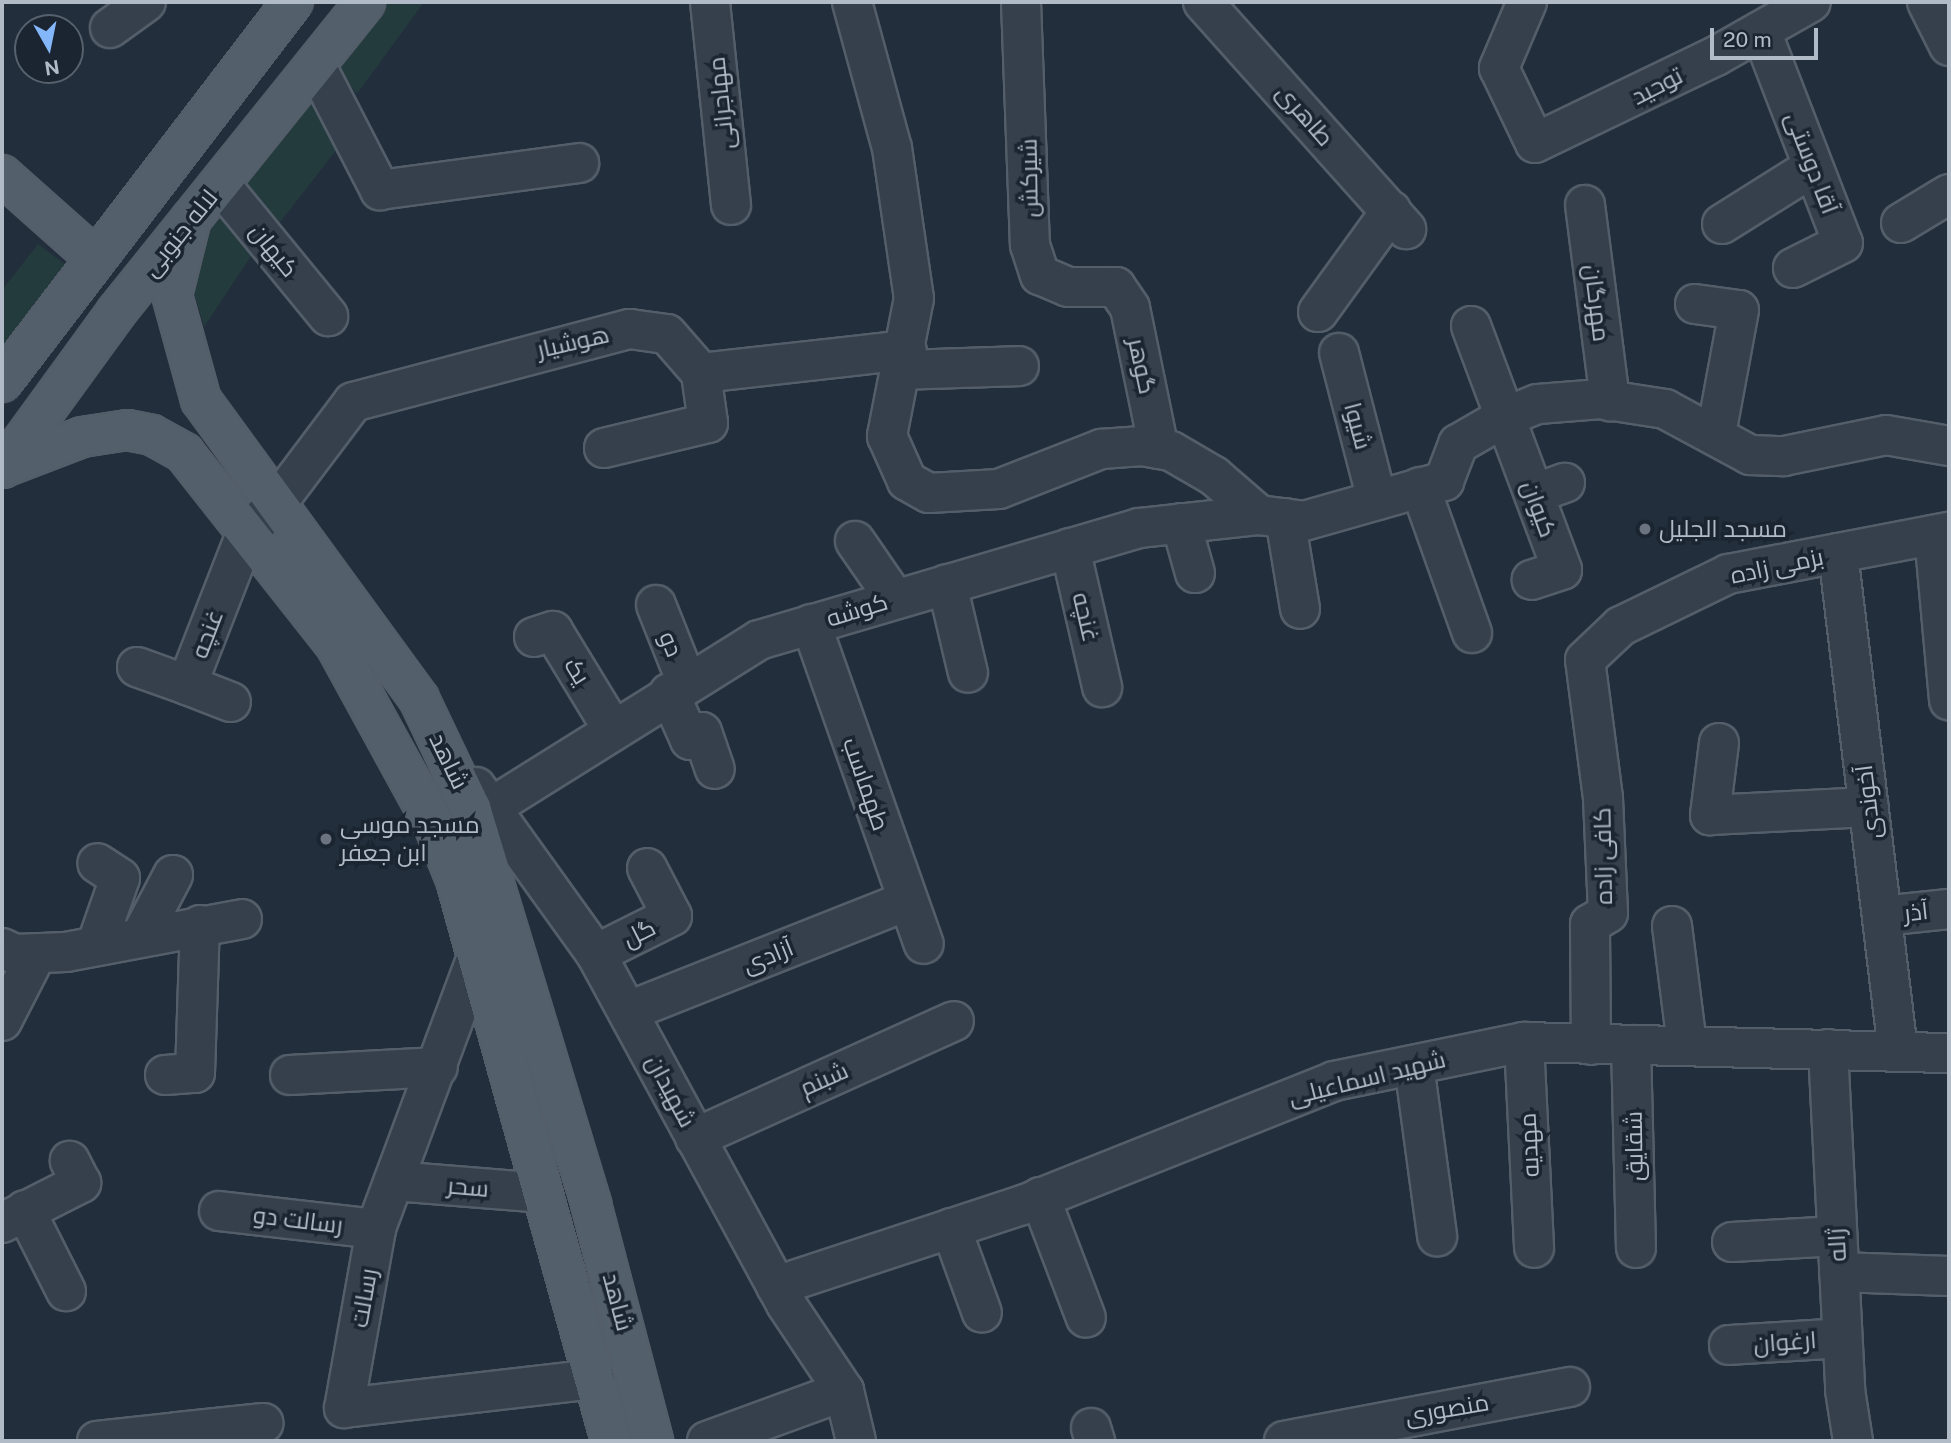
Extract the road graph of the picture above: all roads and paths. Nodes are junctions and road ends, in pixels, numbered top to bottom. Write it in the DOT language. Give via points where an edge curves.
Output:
graph roads {
  1 [pos="146,2"];
  2 [pos="293,2"];
  3 [pos="365,2"];
  4 [pos="710,2"];
  5 [pos="852,2"];
  6 [pos="1021,2"];
  7 [pos="1203,2"];
  8 [pos="1527,2"];
  9 [pos="1811,2"];
  10 [pos="1934,4"];
  11 [pos="110,28"];
  12 [pos="1761,31"];
  13 [pos="1949,46"];
  14 [pos="316,66"];
  15 [pos="579,163"];
  16 [pos="1813,167"];
  17 [pos="2,175"];
  18 [pos="220,184"];
  19 [pos="1949,194"];
  20 [pos="731,205"];
  21 [pos="1585,205"];
  22 [pos="191,219"];
  23 [pos="1901,223"];
  24 [pos="1722,224"];
  25 [pos="95,258"];
  26 [pos="1793,268"];
  27 [pos="1116,287"];
  28 [pos="1695,304"];
  29 [pos="1318,312"];
  30 [pos="328,316"];
  31 [pos="1471,326"];
  32 [pos="1339,353"];
  33 [pos="904,360"];
  34 [pos="1019,366"];
  35 [pos="701,373"];
  36 [pos="2,382"];
  37 [pos="1610,401"];
  38 [pos="1505,417"];
  39 [pos="1949,426"];
  40 [pos="1716,434"];
  41 [pos="1911,439"];
  42 [pos="1949,446"];
  43 [pos="604,448"];
  44 [pos="1159,449"];
  45 [pos="3,468"];
  46 [pos="1420,487"];
  47 [pos="1377,500"];
  48 [pos="277,503"];
  49 [pos="1272,517"];
  50 [pos="1181,523"];
  51 [pos="1942,533"];
  52 [pos="246,534"];
  53 [pos="855,541"];
  54 [pos="1070,548"];
  55 [pos="1838,552"];
  56 [pos="1195,573"];
  57 [pos="1532,580"];
  58 [pos="947,584"];
  59 [pos="895,599"];
  60 [pos="656,606"];
  61 [pos="1300,609"];
  62 [pos="811,624"];
  63 [pos="1472,633"];
  64 [pos="534,637"];
  65 [pos="1585,660"];
  66 [pos="137,667"];
  67 [pos="968,673"];
  68 [pos="187,685"];
  69 [pos="1102,687"];
  70 [pos="678,688"];
  71 [pos="1949,700"];
  72 [pos="231,702"];
  73 [pos="612,728"];
  74 [pos="1719,743"];
  75 [pos="451,762"];
  76 [pos="715,769"];
  77 [pos="495,804"];
  78 [pos="1869,807"];
  79 [pos="97,863"];
  80 [pos="647,868"];
  81 [pos="173,875"];
  82 [pos="907,901"];
  83 [pos="1949,909"];
  84 [pos="1882,916"];
  85 [pos="242,919"];
  86 [pos="200,925"];
  87 [pos="1672,926"];
  88 [pos="141,936"];
  89 [pos="923,944"];
  90 [pos="96,946"];
  91 [pos="19,951"];
  92 [pos="478,954"];
  93 [pos="596,954"];
  94 [pos="629,1011"];
  95 [pos="2,1021"];
  96 [pos="954,1021"];
  97 [pos="1524,1042"];
  98 [pos="1591,1045"];
  99 [pos="1631,1045"];
  100 [pos="1687,1045"];
  101 [pos="1828,1049"];
  102 [pos="1898,1051"];
  103 [pos="1949,1053"];
  104 [pos="1414,1065"];
  105 [pos="438,1067"];
  106 [pos="165,1075"];
  107 [pos="290,1077"];
  108 [pos="695,1138"];
  109 [pos="70,1161"];
  110 [pos="394,1181"];
  111 [pos="541,1194"];
  112 [pos="1041,1197"];
  113 [pos="219,1211"];
  114 [pos="14,1217"];
  115 [pos="951,1228"];
  116 [pos="376,1229"];
  117 [pos="1437,1236"];
  118 [pos="1732,1242"];
  119 [pos="1534,1248"];
  120 [pos="1636,1248"];
  121 [pos="1838,1254"];
  122 [pos="1949,1276"];
  123 [pos="776,1286"];
  124 [pos="66,1291"];
  125 [pos="982,1313"];
  126 [pos="1086,1318"];
  127 [pos="1842,1338"];
  128 [pos="1728,1345"];
  129 [pos="594,1379"];
  130 [pos="1570,1387"];
  131 [pos="844,1391"];
  132 [pos="264,1423"];
  133 [pos="179,1437"];
  134 [pos="97,1441"];
  135 [pos="611,1441"];
  136 [pos="653,1441"];
  137 [pos="707,1441"];
  138 [pos="856,1441"];
  139 [pos="1284,1441"];
  140 [pos="1853,1441"];
  1 -- 11 [label="street"];
  2 -- 25 [label="main road, لاله جنوبی"];
  3 -- 14 [label="main road, لاله جنوبی"];
  4 -- 20 [label="street, مهاجرانی"];
  5 -- 33 [label="street" via="892,148 914,298"];
  6 -- 27 [label="street, شیرکش" via="1030,245 1040,275 1068,287"];
  7 -- 29 [label="street, طاهری" via="1399,220"];
  8 -- 12 [label="street, توحید" via="1499,68 1535,143"];
  9 -- 12 [label="street, توحید"];
  10 -- 13 [label="street"];
  12 -- 16 [label="street, آقا دوستی"];
  14 -- 15 [label="street" via="380,190"];
  14 -- 18 [label="main road, لاله جنوبی"];
  16 -- 24 [label="street"];
  16 -- 26 [label="street, آقا دوستی" via="1843,243"];
  17 -- 25 [label="main road"];
  18 -- 22 [label="main road, لاله جنوبی"];
  18 -- 30 [label="street, کیهان"];
  19 -- 23 [label="street"];
  21 -- 37 [label="street, مهرگان"];
  22 -- 45 [label="main road, لاله جنوبی"];
  22 -- 48 [label="main road, شاهد" via="172,295 179,336 201,400"];
  25 -- 36 [label="main road, لاله جنوبی"];
  27 -- 44 [label="street, گوهر" via="1130,308"];
  28 -- 40 [label="street" via="1739,310"];
  31 -- 38 [label="street, کیوان"];
  32 -- 47 [label="street, شیوا"];
  33 -- 34 [label="street"];
  33 -- 35 [label="street"];
  33 -- 44 [label="street" via="887,436 906,481 929,493 999,489 1101,449"];
  35 -- 43 [label="street" via="708,423"];
  35 -- 48 [label="street, هوشیار" via="667,334 630,329 353,402"];
  37 -- 38 [label="street" via="1538,404"];
  37 -- 40 [label="street" via="1665,409"];
  38 -- 46 [label="street, کوشه" via="1458,444 1444,481"];
  38 -- 57 [label="street, کیوان" via="1549,488 1562,570"];
  39 -- 41 [label="street"];
  40 -- 41 [label="street" via="1750,455 1784,456 1886,435"];
  41 -- 42 [label="street"];
  44 -- 49 [label="street" via="1214,476"];
  45 -- 52 [label="main road, شاهد" via="82,437 127,430 152,435 184,453"];
  46 -- 47 [label="street, کوشه"];
  46 -- 63 [label="street"];
  47 -- 49 [label="street, کوشه" via="1304,521"];
  48 -- 52 [label="street, هوشیار"];
  48 -- 75 [label="main road, شاهد" via="419,699"];
  49 -- 50 [label="street, کوشه"];
  49 -- 61 [label="street"];
  50 -- 54 [label="street, کوشه" via="1139,528"];
  50 -- 56 [label="street"];
  51 -- 55 [label="street, بزمی زاده"];
  51 -- 71 [label="street"];
  52 -- 68 [label="street, غنچه"];
  52 -- 92 [label="main road, شاهد" via="335,643 367,696 433,823"];
  53 -- 59 [label="street"];
  54 -- 58 [label="street, کوشه"];
  54 -- 69 [label="street, غنچه"];
  55 -- 65 [label="street, بزمی زاده" via="1728,573 1621,625"];
  55 -- 78 [label="street, آخوندی"];
  58 -- 59 [label="street, کوشه"];
  58 -- 67 [label="street"];
  59 -- 62 [label="street, کوشه"];
  60 -- 70 [label="street, دو"];
  62 -- 70 [label="street, کوشه" via="759,640"];
  62 -- 82 [label="street, طهماسب"];
  64 -- 73 [label="street, یک" via="553,631"];
  65 -- 98 [label="street, کافی زاده" via="1602,799 1608,913 1590,924"];
  66 -- 68 [label="street, غنچه"];
  68 -- 72 [label="street"];
  70 -- 73 [label="street, کوشه"];
  70 -- 76 [label="street, دو" via="690,740 702,732"];
  73 -- 77 [label="street, کوشه"];
  74 -- 78 [label="street" via="1710,815"];
  75 -- 77 [label="street, شهیدان"];
  75 -- 136 [label="main road, شاهد" via="533,1006"];
  77 -- 93 [label="street, شهیدان"];
  78 -- 84 [label="street, آخوندی"];
  79 -- 90 [label="street" via="120,878"];
  80 -- 93 [label="street, گل" via="672,916"];
  81 -- 88 [label="street"];
  82 -- 89 [label="street, طهماسب"];
  82 -- 94 [label="street, آزادی"];
  83 -- 84 [label="street, آذر"];
  84 -- 102 [label="street, آخوندی"];
  85 -- 86 [label="street"];
  86 -- 88 [label="street"];
  86 -- 106 [label="street" via="195,1073"];
  87 -- 100 [label="street"];
  88 -- 90 [label="street"];
  90 -- 91 [label="street"];
  91 -- 95 [label="street"];
  92 -- 105 [label="street, رسالت"];
  92 -- 111 [label="main road, شاهد"];
  93 -- 94 [label="street, شهیدان"];
  94 -- 108 [label="street, شهیدان"];
  96 -- 108 [label="street, شبنم"];
  97 -- 98 [label="street, شهید اسماعیلی"];
  97 -- 104 [label="street, شهید اسماعیلی"];
  97 -- 119 [label="street, مهدیه"];
  98 -- 99 [label="street, شهید اسماعیلی"];
  99 -- 100 [label="street, شهید اسماعیلی"];
  99 -- 120 [label="street, شقایق"];
  100 -- 101 [label="street, شهید اسماعیلی"];
  101 -- 102 [label="street, شهید اسماعیلی"];
  101 -- 121 [label="street, ژاله"];
  102 -- 103 [label="street, شهید اسماعیلی"];
  104 -- 112 [label="street, شهید اسماعیلی" via="1334,1081 1242,1113"];
  104 -- 117 [label="street"];
  105 -- 107 [label="street"];
  105 -- 110 [label="street, رسالت"];
  108 -- 123 [label="street, شهیدان"];
  109 -- 114 [label="street" via="81,1184"];
  110 -- 111 [label="street, سحر"];
  110 -- 116 [label="street, رسالت"];
  111 -- 129 [label="main road, شاهد"];
  112 -- 115 [label="street, شهید اسماعیلی"];
  112 -- 126 [label="street"];
  113 -- 116 [label="street, رسالت دو"];
  114 -- 124 [label="street"];
  115 -- 123 [label="street, شهید اسماعیلی"];
  115 -- 125 [label="street"];
  116 -- 129 [label="street, رسالت" via="344,1408"];
  118 -- 121 [label="street"];
  121 -- 122 [label="street"];
  121 -- 127 [label="street, ژاله"];
  123 -- 131 [label="street, شهیدان"];
  127 -- 128 [label="street, ارغوان"];
  127 -- 140 [label="street, ژاله"];
  129 -- 135 [label="main road, شاهد"];
  130 -- 139 [label="street, منصوری"];
  131 -- 137 [label="street"];
  131 -- 138 [label="street, شهیدان"];
  132 -- 133 [label="street"];
  133 -- 134 [label="street"];
}
